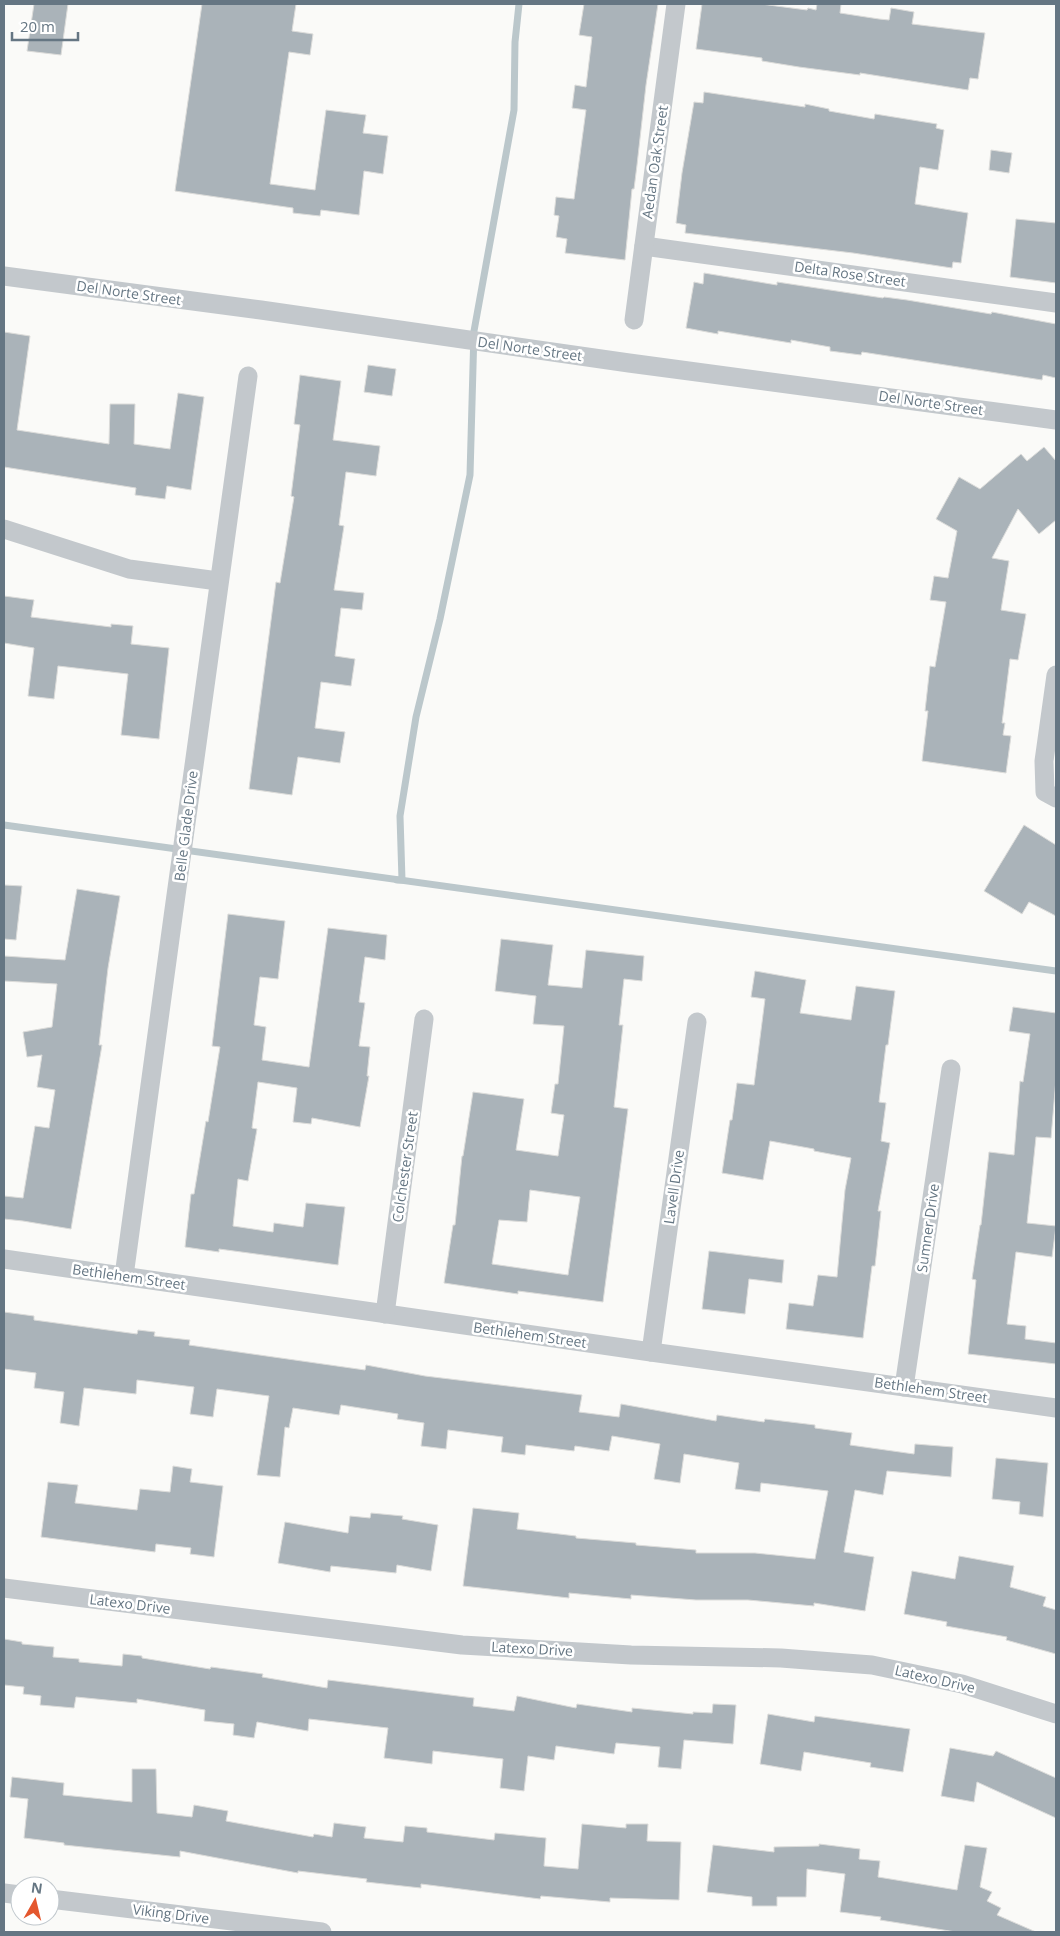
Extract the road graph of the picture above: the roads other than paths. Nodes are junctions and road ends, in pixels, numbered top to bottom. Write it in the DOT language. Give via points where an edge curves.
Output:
graph roads {
  1 [pos="676,4"];
  2 [pos="644,246"];
  3 [pos="4,276"];
  4 [pos="1056,303"];
  5 [pos="634,320"];
  6 [pos="248,376"];
  7 [pos="1056,420"];
  8 [pos="4,530"];
  9 [pos="218,581"];
  10 [pos="1056,675"];
  11 [pos="1056,798"];
  12 [pos="424,1019"];
  13 [pos="697,1022"];
  14 [pos="951,1069"];
  15 [pos="4,1260"];
  16 [pos="124,1276"];
  17 [pos="385,1314"];
  18 [pos="651,1352"];
  19 [pos="904,1387"];
  20 [pos="1056,1408"];
  21 [pos="4,1588"];
  22 [pos="1056,1714"];
  23 [pos="60,1900"];
  24 [pos="322,1932"];
  1 -- 2 [label="street, Aedan Oak Street"];
  2 -- 4 [label="street, Delta Rose Street"];
  2 -- 5 [label="street, Aedan Oak Street"];
  3 -- 7 [label="street, Del Norte Street"];
  6 -- 9 [label="street, Belle Glade Drive"];
  8 -- 9 [label="street" via="128,569"];
  9 -- 16 [label="street, Belle Glade Drive"];
  10 -- 11 [label="street" via="1044,761 1046,792"];
  12 -- 17 [label="street, Colchester Street"];
  13 -- 18 [label="street, Lavell Drive"];
  14 -- 19 [label="street, Sumner Drive"];
  15 -- 16 [label="street, Bethlehem Street"];
  16 -- 17 [label="street, Bethlehem Street"];
  17 -- 18 [label="street, Bethlehem Street"];
  18 -- 19 [label="street, Bethlehem Street"];
  19 -- 20 [label="street, Bethlehem Street"];
  21 -- 22 [label="street, Latexo Drive" via="462,1645 631,1655 781,1658 872,1665 962,1684"];
  23 -- 24 [label="street, Viking Drive"];
}
